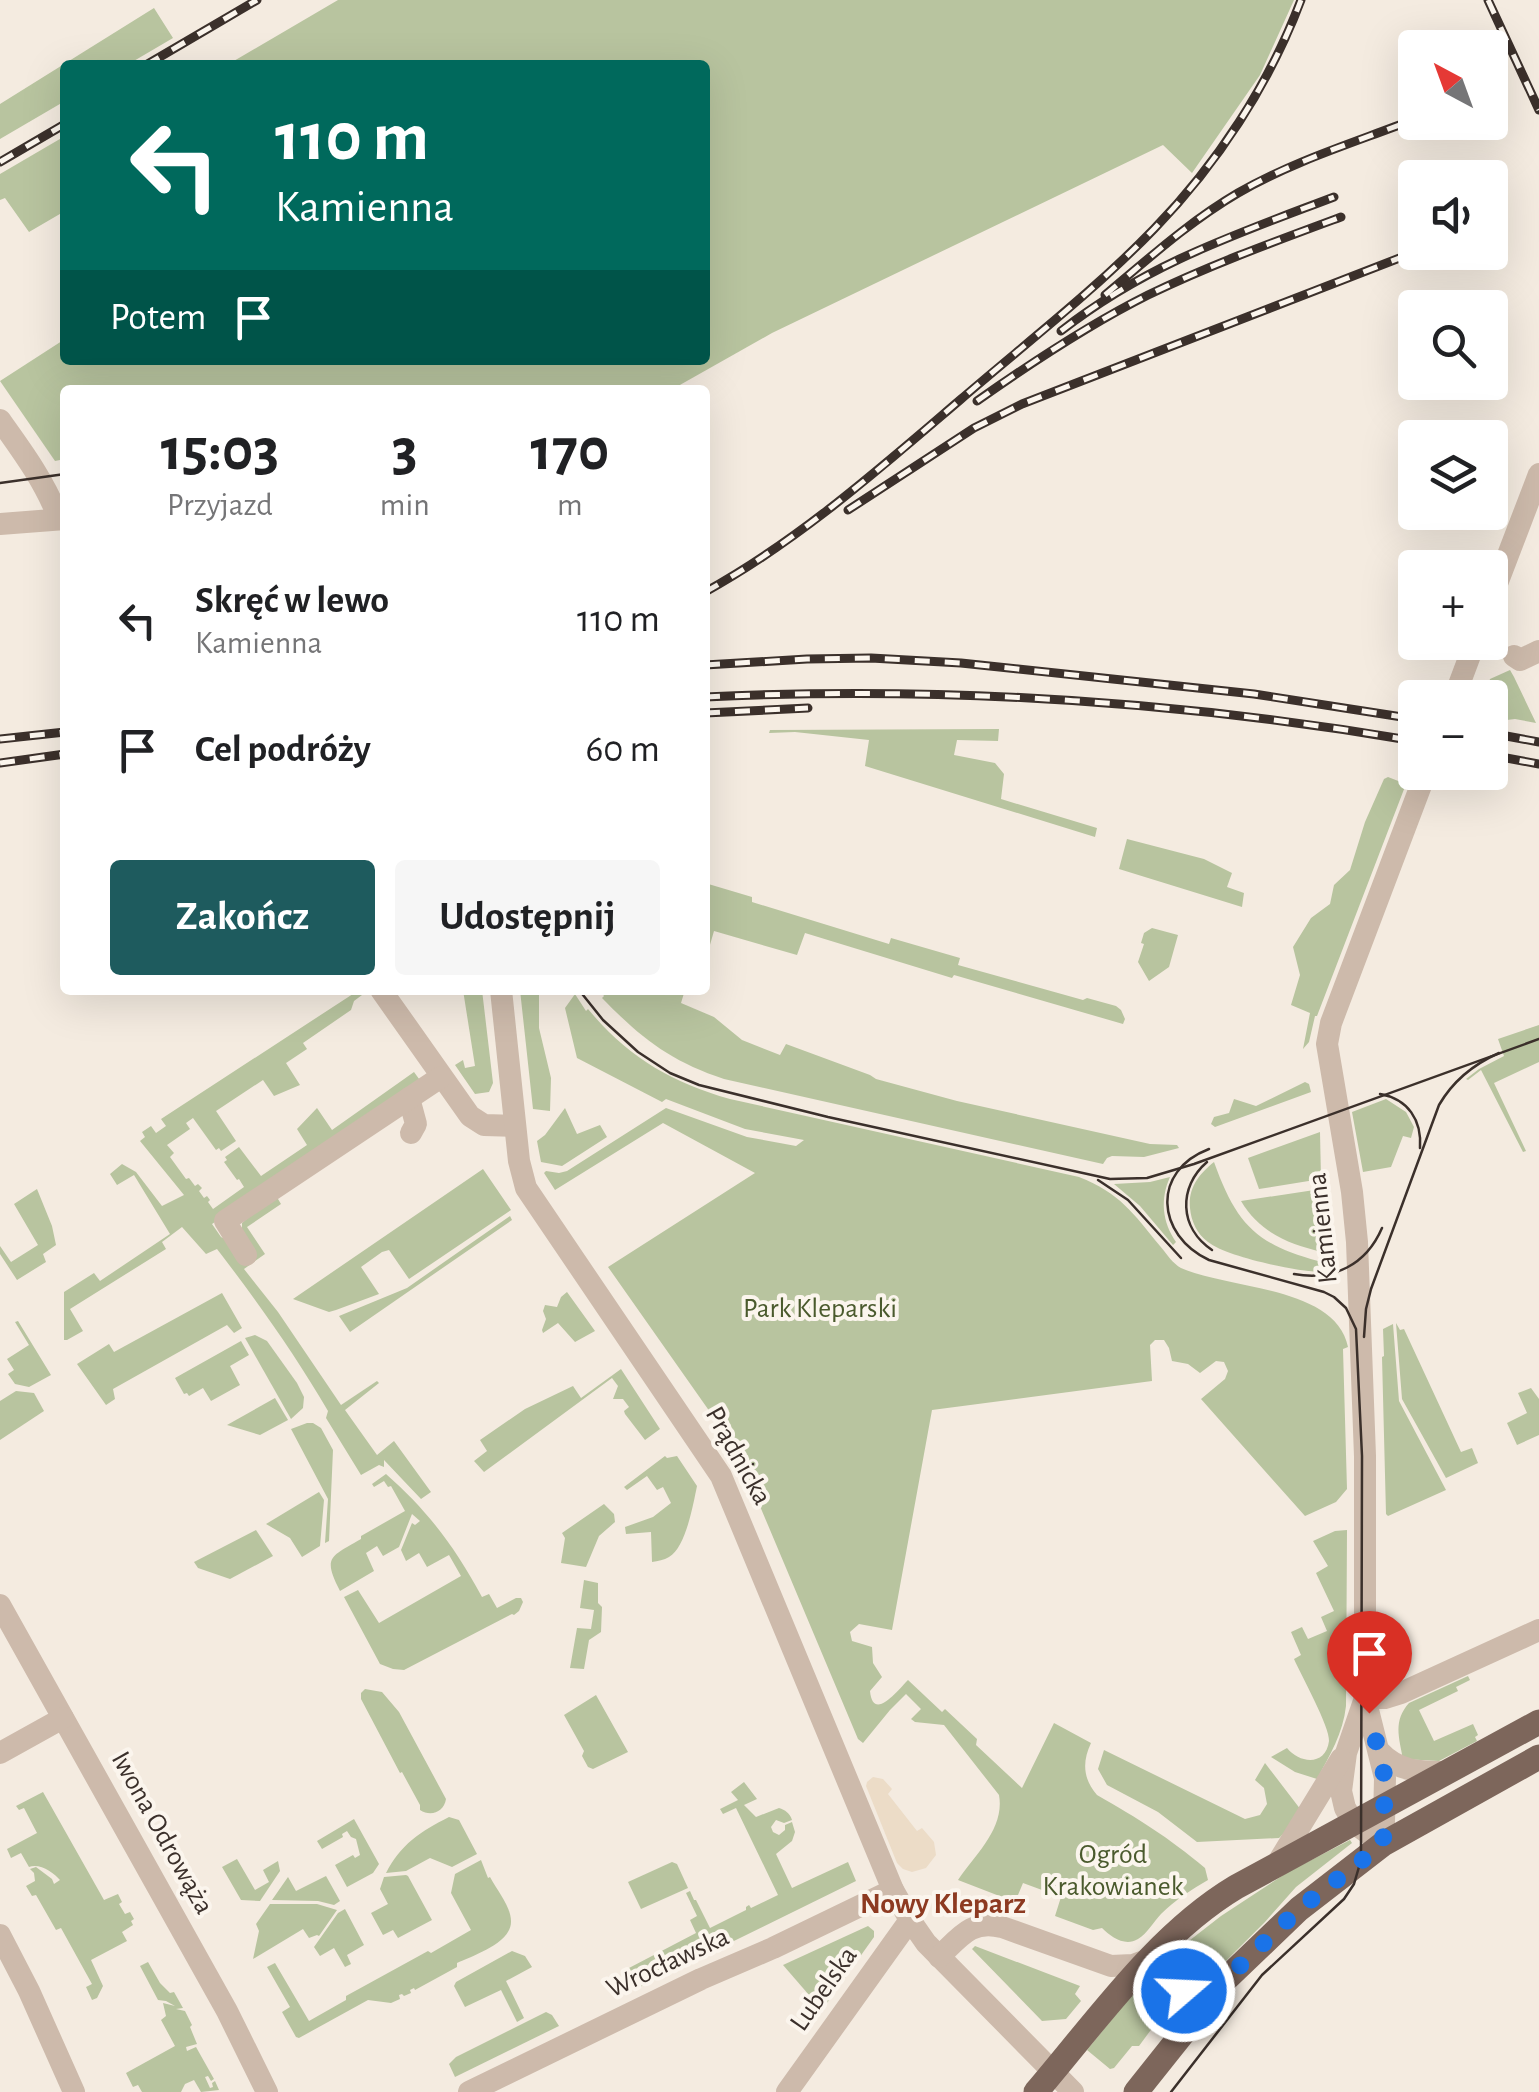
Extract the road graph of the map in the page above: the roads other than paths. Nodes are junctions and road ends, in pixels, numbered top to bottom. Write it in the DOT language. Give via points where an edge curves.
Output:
graph roads {
  1 [pos="0,420"];
  2 [pos="1539,474"];
  3 [pos="60,515"];
  4 [pos="60,519"];
  5 [pos="0,524"];
  6 [pos="1508,555"];
  7 [pos="1539,651"];
  8 [pos="1514,656"];
  9 [pos="1419,790"];
  10 [pos="385,995"];
  11 [pos="501,995"];
  12 [pos="440,1077"];
  13 [pos="410,1098"];
  14 [pos="515,1126"];
  15 [pos="411,1133"];
  16 [pos="246,1255"];
  17 [pos="0,1605"];
  18 [pos="1539,1630"];
  19 [pos="1365,1698"];
  20 [pos="63,1718"];
  21 [pos="1539,1722"];
  22 [pos="1380,1750"];
  23 [pos="1346,1752"];
  24 [pos="0,1753"];
  25 [pos="1539,1758"];
  26 [pos="1447,1772"];
  27 [pos="1384,1806"];
  28 [pos="1354,1823"];
  29 [pos="1383,1844"];
  30 [pos="1277,1865"];
  31 [pos="894,1890"];
  32 [pos="910,1920"];
  33 [pos="0,1935"];
  34 [pos="1160,1950"];
  35 [pos="939,1957"];
  36 [pos="1226,1978"];
  37 [pos="1044,2082"];
  38 [pos="74,2092"];
  39 [pos="267,2092"];
  40 [pos="469,2092"];
  41 [pos="787,2092"];
  42 [pos="1073,2092"];
  43 [pos="1136,2092"];
  1 -- 3 [label="street"];
  2 -- 6 [label="street"];
  4 -- 5 [label="street"];
  7 -- 8 [label="street" via="1520,660"];
  9 -- 19 [label="street, Kamienna" via="1327,1039 1357,1242"];
  10 -- 12 [label="street"];
  11 -- 14 [label="street, Prądnicka"];
  12 -- 13 [label="street"];
  12 -- 14 [label="street" via="474,1120"];
  13 -- 15 [label="street" via="416,1124"];
  13 -- 16 [label="street" via="226,1221"];
  14 -- 31 [label="street, Prądnicka" via="520,1170 532,1199 721,1476"];
  17 -- 20 [label="street, Iwona Odrowąża"];
  18 -- 19 [label="street" via="1395,1696"];
  19 -- 22 [label="street, Kamienna"];
  19 -- 23 [label="street, Kamienna"];
  20 -- 24 [label="street"];
  20 -- 39 [label="street, Iwona Odrowąża"];
  21 -- 26 [label="main road"];
  22 -- 26 [label="street" via="1405,1769"];
  22 -- 27 [label="street, Kamienna"];
  23 -- 28 [label="street, Kamienna" via="1341,1791"];
  23 -- 30 [label="street, Kamienna"];
  25 -- 29 [label="main road"];
  26 -- 27 [label="main road"];
  27 -- 28 [label="main road"];
  27 -- 29 [label="street, Kamienna"];
  28 -- 29 [label="street"];
  28 -- 30 [label="main road"];
  29 -- 36 [label="main road" via="1299,1909"];
  30 -- 34 [label="main road" via="1196,1915"];
  31 -- 32 [label="street, Prądnicka"];
  31 -- 40 [label="street, Wrocławska"];
  32 -- 35 [label="street, Prądnicka"];
  32 -- 41 [label="street, Lubelska"];
  33 -- 38 [label="street"];
  34 -- 35 [label="street" via="1133,1965 1111,1966 986,1924 970,1929"];
  34 -- 36 [label="main road" via="1161,1966 1176,1988 1199,1992"];
  34 -- 37 [label="main road"];
  35 -- 37 [label="street, Prądnicka"];
  36 -- 43 [label="main road"];
  37 -- 42 [label="street, Prądnicka"];
}
